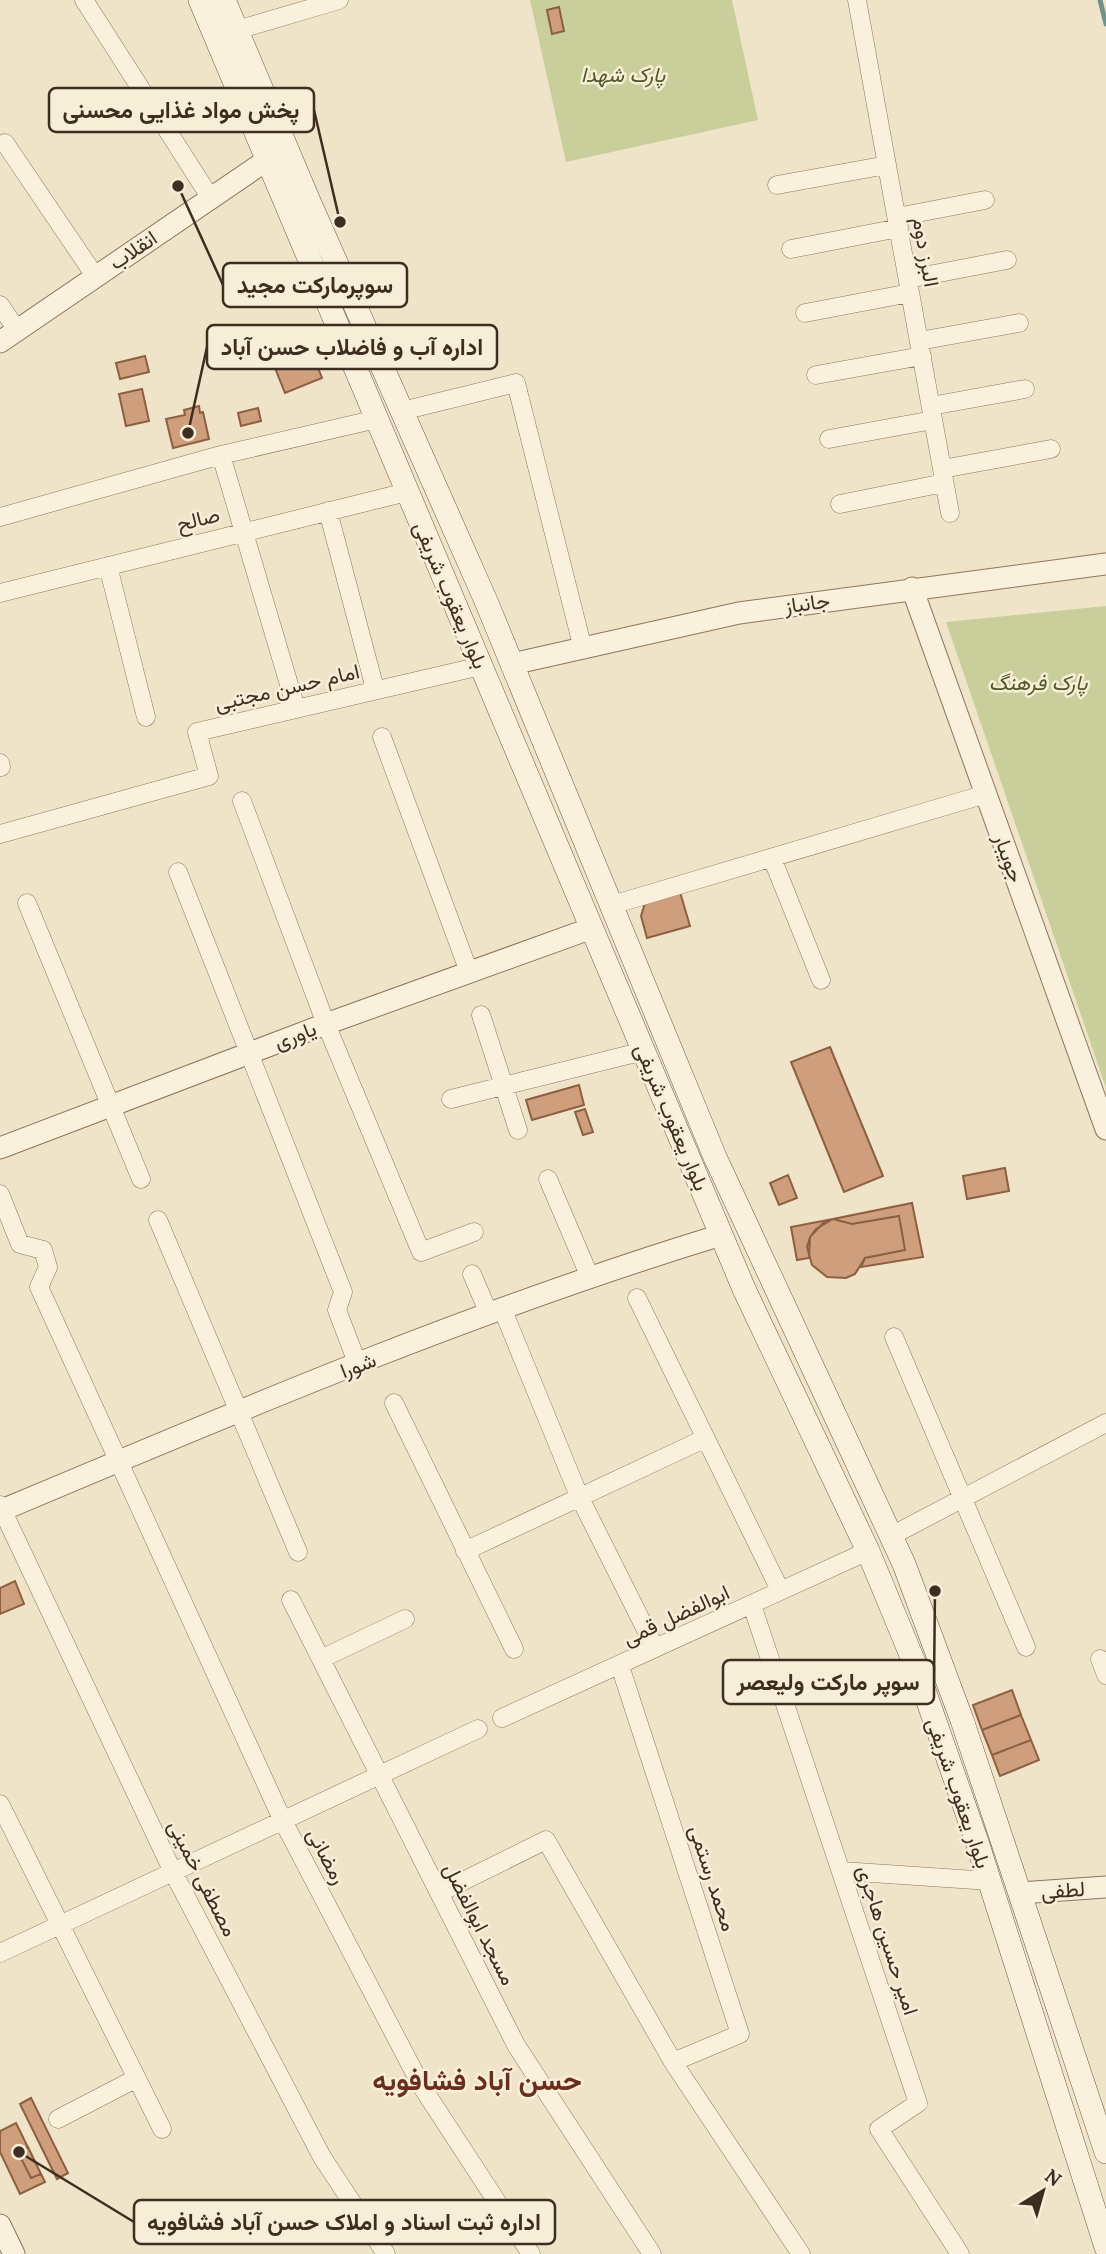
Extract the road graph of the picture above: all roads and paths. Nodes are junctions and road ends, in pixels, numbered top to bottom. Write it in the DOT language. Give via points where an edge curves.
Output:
graph roads {
  1 [pos="84,0"];
  2 [pos="200,0"];
  3 [pos="224,0"];
  4 [pos="339,0"];
  5 [pos="858,0"];
  6 [pos="226,34"];
  7 [pos="5,143"];
  8 [pos="277,155"];
  9 [pos="887,165"];
  10 [pos="777,185"];
  11 [pos="210,197"];
  12 [pos="985,200"];
  13 [pos="898,222"];
  14 [pos="791,249"];
  15 [pos="1007,260"];
  16 [pos="95,276"];
  17 [pos="909,286"];
  18 [pos="0,305"];
  19 [pos="805,313"];
  20 [pos="1019,323"];
  21 [pos="9,336"];
  22 [pos="920,348"];
  23 [pos="816,375"];
  24 [pos="1025,389"];
  25 [pos="402,411"];
  26 [pos="932,413"];
  27 [pos="377,419"];
  28 [pos="829,439"];
  29 [pos="1051,449"];
  30 [pos="221,455"];
  31 [pos="943,476"];
  32 [pos="407,492"];
  33 [pos="840,504"];
  34 [pos="328,511"];
  35 [pos="950,513"];
  36 [pos="0,517"];
  37 [pos="244,531"];
  38 [pos="1106,564"];
  39 [pos="108,566"];
  40 [pos="912,588"];
  41 [pos="0,593"];
  42 [pos="583,649"];
  43 [pos="512,664"];
  44 [pos="481,666"];
  45 [pos="375,689"];
  46 [pos="296,708"];
  47 [pos="146,717"];
  48 [pos="382,737"];
  49 [pos="986,794"];
  50 [pos="243,801"];
  51 [pos="0,834"];
  52 [pos="772,858"];
  53 [pos="177,872"];
  54 [pos="27,903"];
  55 [pos="612,905"];
  56 [pos="592,928"];
  57 [pos="469,972"];
  58 [pos="821,980"];
  59 [pos="481,1015"];
  60 [pos="326,1024"];
  61 [pos="644,1051"];
  62 [pos="250,1052"];
  63 [pos="504,1086"];
  64 [pos="451,1099"];
  65 [pos="110,1106"];
  66 [pos="1106,1129"];
  67 [pos="519,1130"];
  68 [pos="0,1148"];
  69 [pos="548,1179"];
  70 [pos="141,1180"];
  71 [pos="0,1194"];
  72 [pos="158,1220"];
  73 [pos="748,1227"];
  74 [pos="474,1233"];
  75 [pos="722,1235"];
  76 [pos="472,1275"];
  77 [pos="589,1275"];
  78 [pos="637,1298"];
  79 [pos="496,1311"];
  80 [pos="894,1337"];
  81 [pos="358,1365"];
  82 [pos="394,1404"];
  83 [pos="241,1412"];
  84 [pos="1106,1423"];
  85 [pos="705,1439"];
  86 [pos="117,1462"];
  87 [pos="579,1496"];
  88 [pos="965,1497"];
  89 [pos="1,1509"];
  90 [pos="891,1536"];
  91 [pos="466,1551"];
  92 [pos="868,1551"];
  93 [pos="298,1552"];
  94 [pos="780,1590"];
  95 [pos="291,1600"];
  96 [pos="752,1605"];
  97 [pos="405,1619"];
  98 [pos="1026,1647"];
  99 [pos="655,1648"];
  100 [pos="514,1649"];
  101 [pos="321,1659"];
  102 [pos="620,1667"];
  103 [pos="502,1718"];
  104 [pos="478,1729"];
  105 [pos="378,1774"];
  106 [pos="0,1804"];
  107 [pos="282,1819"];
  108 [pos="4,1825"];
  109 [pos="172,1870"];
  110 [pos="842,1871"];
  111 [pos="990,1881"];
  112 [pos="1106,1887"];
  113 [pos="439,1893"];
  114 [pos="1020,1894"];
  115 [pos="59,1925"];
  116 [pos="0,1953"];
  117 [pos="673,2062"];
  118 [pos="135,2079"];
  119 [pos="58,2119"];
  120 [pos="162,2129"];
  121 [pos="1106,2152"];
  122 [pos="0,2225"];
  123 [pos="1106,2247"];
  124 [pos="14,2254"];
  125 [pos="386,2254"];
  126 [pos="531,2254"];
  127 [pos="652,2254"];
  128 [pos="801,2254"];
  129 [pos="960,2254"];
  1 -- 11 [label="street"];
  2 -- 6 [label="main road, بلوار یعقوب شریفی"];
  3 -- 6 [label="main road, بلوار یعقوب شریفی"];
  4 -- 6 [label="street"];
  5 -- 9 [label="street, البرز دوم"];
  6 -- 8 [label="main road, بلوار یعقوب شریفی"];
  7 -- 16 [label="street"];
  8 -- 11 [label="street, انقلاب"];
  8 -- 25 [label="main road, بلوار یعقوب شریفی"];
  8 -- 27 [label="main road, بلوار یعقوب شریفی"];
  9 -- 10 [label="street"];
  9 -- 13 [label="street, البرز دوم"];
  11 -- 16 [label="street, انقلاب"];
  12 -- 13 [label="street"];
  13 -- 14 [label="street"];
  13 -- 17 [label="street, البرز دوم"];
  15 -- 17 [label="street"];
  16 -- 21 [label="street, انقلاب"];
  17 -- 19 [label="street"];
  17 -- 22 [label="street, البرز دوم"];
  18 -- 21 [label="street"];
  20 -- 22 [label="street"];
  22 -- 23 [label="street"];
  22 -- 26 [label="street, البرز دوم"];
  24 -- 26 [label="street"];
  25 -- 42 [label="street" via="516,383"];
  25 -- 43 [label="main road, بلوار یعقوب شریفی"];
  26 -- 28 [label="street"];
  26 -- 31 [label="street, البرز دوم"];
  27 -- 30 [label="street"];
  27 -- 32 [label="main road, بلوار یعقوب شریفی"];
  29 -- 31 [label="street"];
  30 -- 36 [label="street"];
  30 -- 37 [label="street"];
  31 -- 33 [label="street"];
  31 -- 35 [label="street, البرز دوم"];
  32 -- 34 [label="street, صالح"];
  32 -- 44 [label="main road, بلوار یعقوب شریفی"];
  34 -- 37 [label="street, صالح"];
  34 -- 45 [label="street"];
  37 -- 39 [label="street, صالح"];
  37 -- 46 [label="street"];
  38 -- 40 [label="street, جانباز"];
  39 -- 41 [label="street, صالح"];
  39 -- 47 [label="street"];
  40 -- 42 [label="street, جانباز" via="739,613"];
  40 -- 49 [label="street, جویبار"];
  42 -- 43 [label="street, جانباز"];
  43 -- 44 [label="main road"];
  43 -- 55 [label="main road, بلوار یعقوب شریفی"];
  44 -- 45 [label="street, امام حسن مجتبی"];
  44 -- 56 [label="main road, بلوار یعقوب شریفی"];
  45 -- 46 [label="street, امام حسن مجتبی"];
  46 -- 51 [label="street, امام حسن مجتبی" via="197,732 209,776"];
  48 -- 57 [label="street"];
  49 -- 52 [label="street"];
  49 -- 66 [label="street, جویبار"];
  50 -- 60 [label="street"];
  52 -- 55 [label="street"];
  52 -- 58 [label="street"];
  53 -- 62 [label="street"];
  54 -- 65 [label="street"];
  55 -- 56 [label="main road"];
  55 -- 73 [label="main road, بلوار یعقوب شریفی"];
  56 -- 57 [label="street, یاوری"];
  56 -- 61 [label="main road, بلوار یعقوب شریفی"];
  57 -- 60 [label="street, یاوری"];
  59 -- 63 [label="street"];
  60 -- 62 [label="street, یاوری"];
  60 -- 74 [label="street" via="421,1252"];
  61 -- 63 [label="street"];
  61 -- 75 [label="main road, بلوار یعقوب شریفی"];
  62 -- 65 [label="street, یاوری"];
  62 -- 81 [label="street" via="343,1292 337,1310"];
  63 -- 64 [label="street"];
  63 -- 67 [label="street"];
  65 -- 68 [label="street, یاوری"];
  65 -- 70 [label="street"];
  69 -- 77 [label="street"];
  71 -- 86 [label="street, رمضانی" via="20,1244 43,1250 48,1267 39,1287"];
  72 -- 83 [label="street"];
  73 -- 75 [label="main road"];
  73 -- 90 [label="main road, بلوار یعقوب شریفی"];
  75 -- 77 [label="street, شورا"];
  75 -- 92 [label="main road, بلوار یعقوب شریفی"];
  76 -- 79 [label="street"];
  77 -- 79 [label="street, شورا"];
  78 -- 85 [label="street"];
  79 -- 81 [label="street, شورا"];
  79 -- 87 [label="street"];
  80 -- 88 [label="street"];
  81 -- 83 [label="street, شورا"];
  82 -- 91 [label="street"];
  83 -- 86 [label="street, شورا"];
  83 -- 93 [label="street"];
  84 -- 88 [label="street"];
  85 -- 87 [label="street"];
  85 -- 94 [label="street"];
  86 -- 89 [label="street, شورا"];
  86 -- 107 [label="street, رمضانی"];
  87 -- 91 [label="street"];
  87 -- 99 [label="street"];
  88 -- 90 [label="street"];
  88 -- 98 [label="street"];
  89 -- 109 [label="street, مصطفی خمینی"];
  90 -- 114 [label="main road, بلوار یعقوب شریفی" via="962,1720"];
  91 -- 100 [label="street"];
  92 -- 94 [label="street, ابوالفضل قمی"];
  92 -- 111 [label="main road, بلوار یعقوب شریفی" via="916,1667"];
  94 -- 96 [label="street, ابوالفضل قمی"];
  95 -- 101 [label="street, مسجد ابوالفضل"];
  96 -- 99 [label="street, ابوالفضل قمی"];
  96 -- 110 [label="street, امیر حسین هاجری"];
  97 -- 101 [label="street"];
  99 -- 102 [label="street, ابوالفضل قمی"];
  101 -- 105 [label="street, مسجد ابوالفضل"];
  102 -- 103 [label="street, ابوالفضل قمی"];
  102 -- 117 [label="street, محمد رستمی" via="740,2034"];
  104 -- 105 [label="street"];
  105 -- 107 [label="street"];
  105 -- 113 [label="street, مسجد ابوالفضل"];
  106 -- 108 [label="street"];
  107 -- 109 [label="street"];
  107 -- 126 [label="street, رمضانی" via="422,2087"];
  108 -- 115 [label="street"];
  109 -- 115 [label="street"];
  109 -- 125 [label="street, مصطفی خمینی" via="323,2157"];
  110 -- 111 [label="street"];
  110 -- 129 [label="street, امیر حسین هاجری" via="918,2103 879,2129"];
  111 -- 114 [label="main road"];
  111 -- 123 [label="main road, بلوار یعقوب شریفی"];
  112 -- 114 [label="street, لطفی"];
  113 -- 117 [label="street" via="546,1840"];
  113 -- 127 [label="street, مسجد ابوالفضل" via="516,2045"];
  114 -- 121 [label="main road, بلوار یعقوب شریفی"];
  115 -- 116 [label="street"];
  115 -- 118 [label="street"];
  117 -- 128 [label="street"];
  118 -- 119 [label="street"];
  118 -- 120 [label="street"];
  122 -- 124 [label="street"];
}
